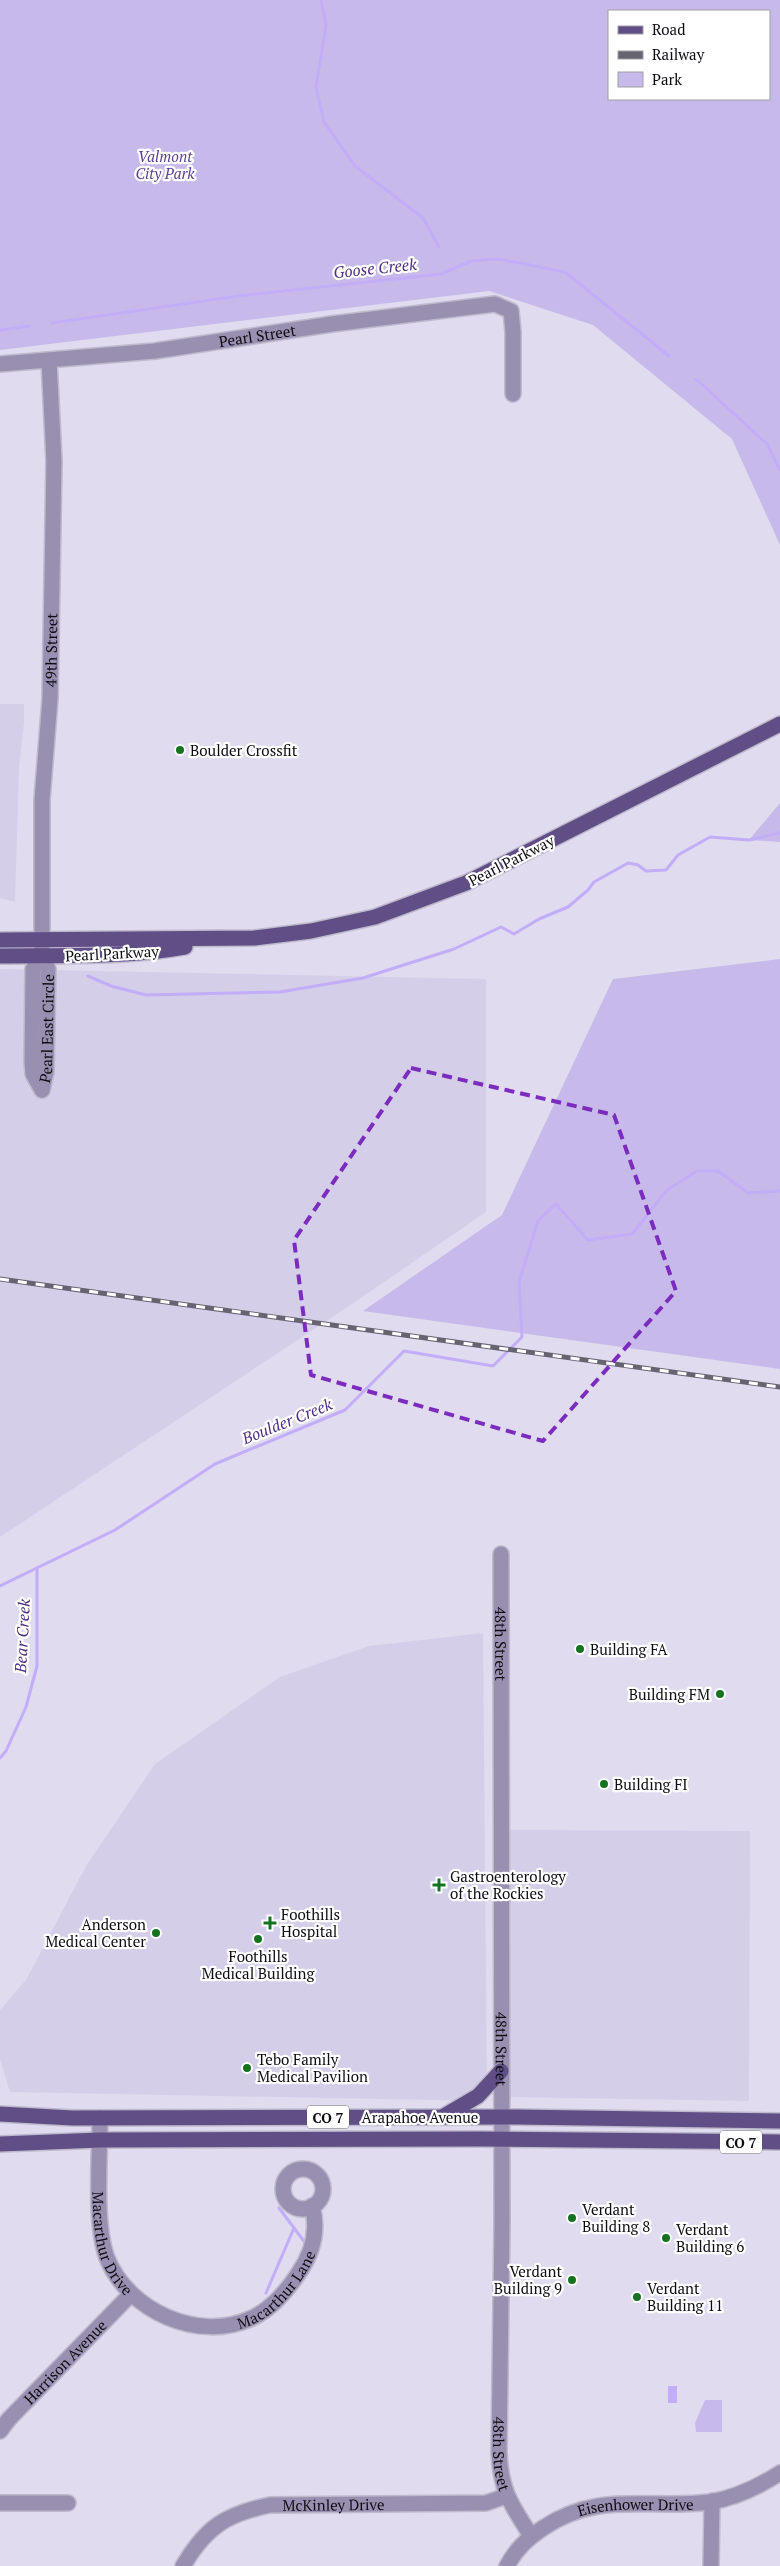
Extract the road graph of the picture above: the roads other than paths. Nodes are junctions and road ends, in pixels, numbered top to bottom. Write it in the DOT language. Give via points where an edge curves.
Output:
graph roads {
  1 [pos="49,360"];
  2 [pos="0,364"];
  3 [pos="513,394"];
  4 [pos="780,724"];
  5 [pos="42,939"];
  6 [pos="0,940"];
  7 [pos="223,940"];
  8 [pos="0,956"];
  9 [pos="42,956"];
  10 [pos="500,1554"];
  11 [pos="500,2071"];
  12 [pos="0,2114"];
  13 [pos="442,2117"];
  14 [pos="501,2117"];
  15 [pos="100,2118"];
  16 [pos="780,2121"];
  17 [pos="500,2139"];
  18 [pos="100,2140"];
  19 [pos="780,2142"];
  20 [pos="0,2144"];
  21 [pos="312,2206"];
  22 [pos="131,2294"];
  23 [pos="193,2325"];
  24 [pos="0,2430"];
  25 [pos="780,2473"];
  26 [pos="506,2496"];
  27 [pos="712,2501"];
  28 [pos="0,2503"];
  29 [pos="68,2503"];
  30 [pos="531,2536"];
  31 [pos="183,2566"];
  32 [pos="507,2566"];
  33 [pos="712,2566"];
  1 -- 2 [label="street, Pearl Street"];
  1 -- 3 [label="street, Pearl Street" via="155,351 485,303 504,306 511,311"];
  1 -- 5 [label="street, 49th Street" via="54,461 50,699 42,800"];
  4 -- 7 [label="main road, Pearl Parkway" via="433,897 339,926 283,936"];
  5 -- 6 [label="main road, Pearl Parkway"];
  5 -- 7 [label="main road, Pearl Parkway"];
  5 -- 9 [label="street, 49th Street"];
  7 -- 9 [label="main road, Pearl Parkway" via="145,953"];
  8 -- 9 [label="main road, Pearl Parkway"];
  9 -- 9 [label="street, Pearl East Circle" via="33,969 32,1033 33,1074 42,1090 46,1072 48,969"];
  10 -- 11 [label="street, 48th Street"];
  11 -- 13 [label="main road" via="478,2096"];
  11 -- 14 [label="street, 48th Street"];
  12 -- 15 [label="main road, Arapahoe Avenue / CO 7"];
  13 -- 14 [label="main road, Arapahoe Avenue / CO 7"];
  13 -- 15 [label="main road, Arapahoe Avenue / CO 7"];
  14 -- 16 [label="main road, Arapahoe Avenue / CO 7"];
  14 -- 17 [label="street, 48th Street"];
  15 -- 18 [label="street, Macarthur Drive"];
  17 -- 18 [label="main road, Arapahoe Avenue / CO 7"];
  17 -- 19 [label="main road, Arapahoe Avenue / CO 7"];
  17 -- 26 [label="street, 48th Street" via="499,2453"];
  18 -- 20 [label="main road, Arapahoe Avenue / CO 7"];
  18 -- 22 [label="street, Macarthur Drive" via="102,2241 114,2272"];
  21 -- 23 [label="street, Macarthur Lane" via="315,2226 311,2250 298,2275 278,2298 252,2318 226,2325"];
  22 -- 23 [label="street, Macarthur Drive" via="173,2320"];
  22 -- 24 [label="street, Harrison Avenue"];
  25 -- 27 [label="street, Eisenhower Drive" via="741,2494"];
  26 -- 30 [label="street, 48th Street"];
  26 -- 31 [label="street, McKinley Drive" via="486,2503 270,2505 246,2510 203,2535"];
  27 -- 30 [label="street, Eisenhower Drive" via="598,2504 561,2516"];
  27 -- 33 [label="street"];
  28 -- 29 [label="street"];
  30 -- 32 [label="street, Eisenhower Drive"];
}
